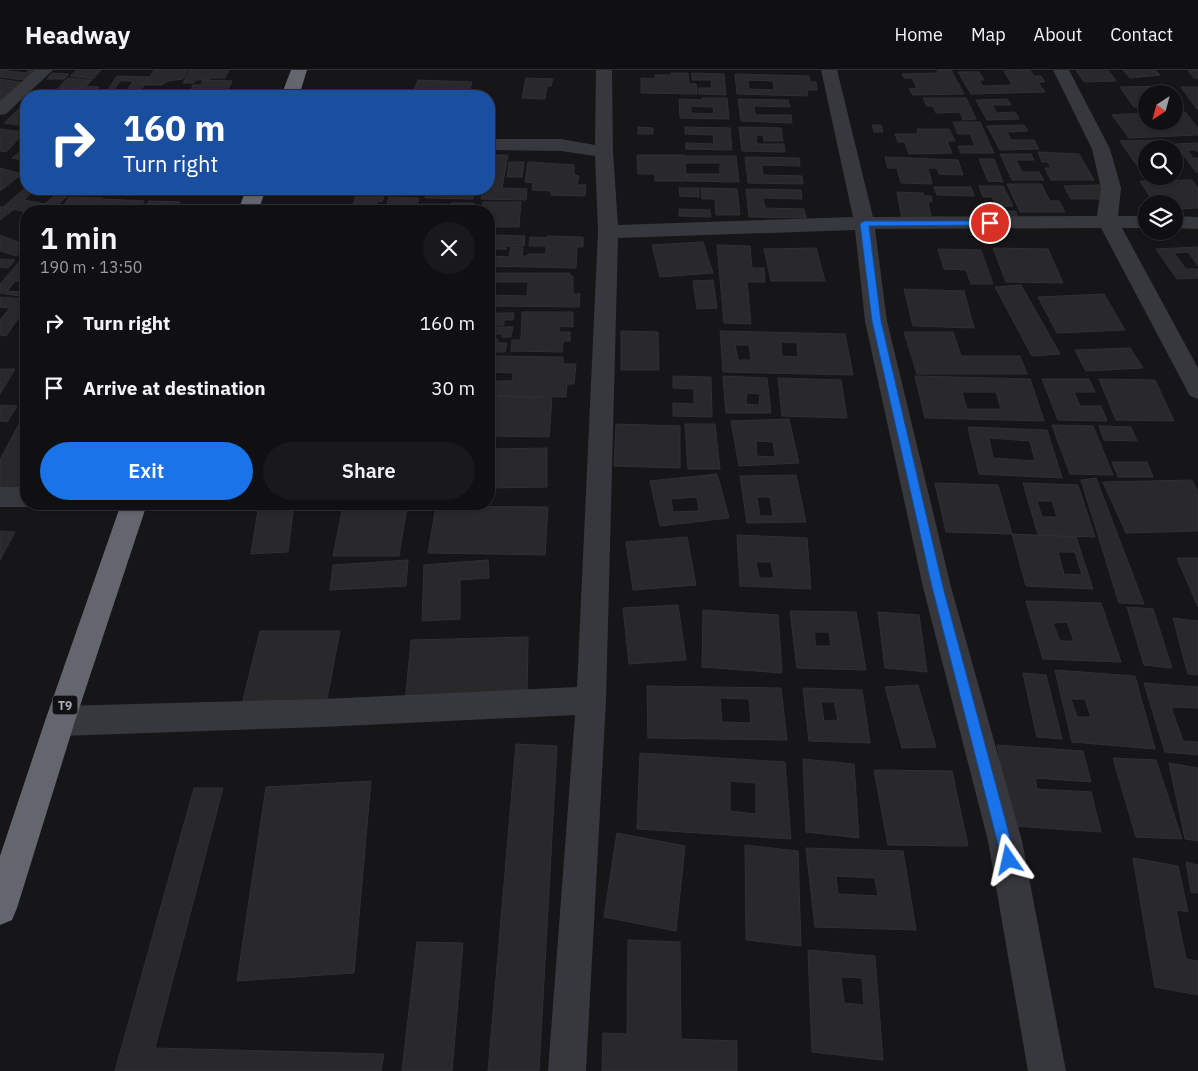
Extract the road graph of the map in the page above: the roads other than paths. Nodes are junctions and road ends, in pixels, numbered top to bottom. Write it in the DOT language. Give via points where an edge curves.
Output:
graph roads {
  1 [pos="45,70"];
  2 [pos="299,70"];
  3 [pos="604,70"];
  4 [pos="829,70"];
  5 [pos="1060,70"];
  6 [pos="22,90"];
  7 [pos="292,90"];
  8 [pos="20,92"];
  9 [pos="0,110"];
  10 [pos="495,144"];
  11 [pos="604,152"];
  12 [pos="1107,220"];
  13 [pos="1138,222"];
  14 [pos="1183,222"];
  15 [pos="1198,223"];
  16 [pos="864,224"];
  17 [pos="608,232"];
  18 [pos="1198,390"];
  19 [pos="0,497"];
  20 [pos="20,497"];
  21 [pos="132,510"];
  22 [pos="591,700"];
  23 [pos="60,721"];
  24 [pos="0,908"];
  25 [pos="567,1071"];
  26 [pos="1047,1071"];
  1 -- 6 [label="street"];
  2 -- 7 [label="highway"];
  3 -- 11 [label="street"];
  4 -- 16 [label="street"];
  5 -- 12 [label="street" via="1101,149 1111,188"];
  8 -- 9 [label="street"];
  10 -- 11 [label="street" via="561,145"];
  11 -- 17 [label="street"];
  12 -- 13 [label="street"];
  12 -- 16 [label="street"];
  12 -- 18 [label="street"];
  14 -- 15 [label="street"];
  16 -- 17 [label="street"];
  16 -- 26 [label="street" via="876,321 937,587 1005,841"];
  17 -- 22 [label="street"];
  19 -- 20 [label="street"];
  21 -- 23 [label="highway, T9"];
  22 -- 23 [label="street"];
  22 -- 25 [label="street"];
  23 -- 24 [label="highway, T9"];
}
